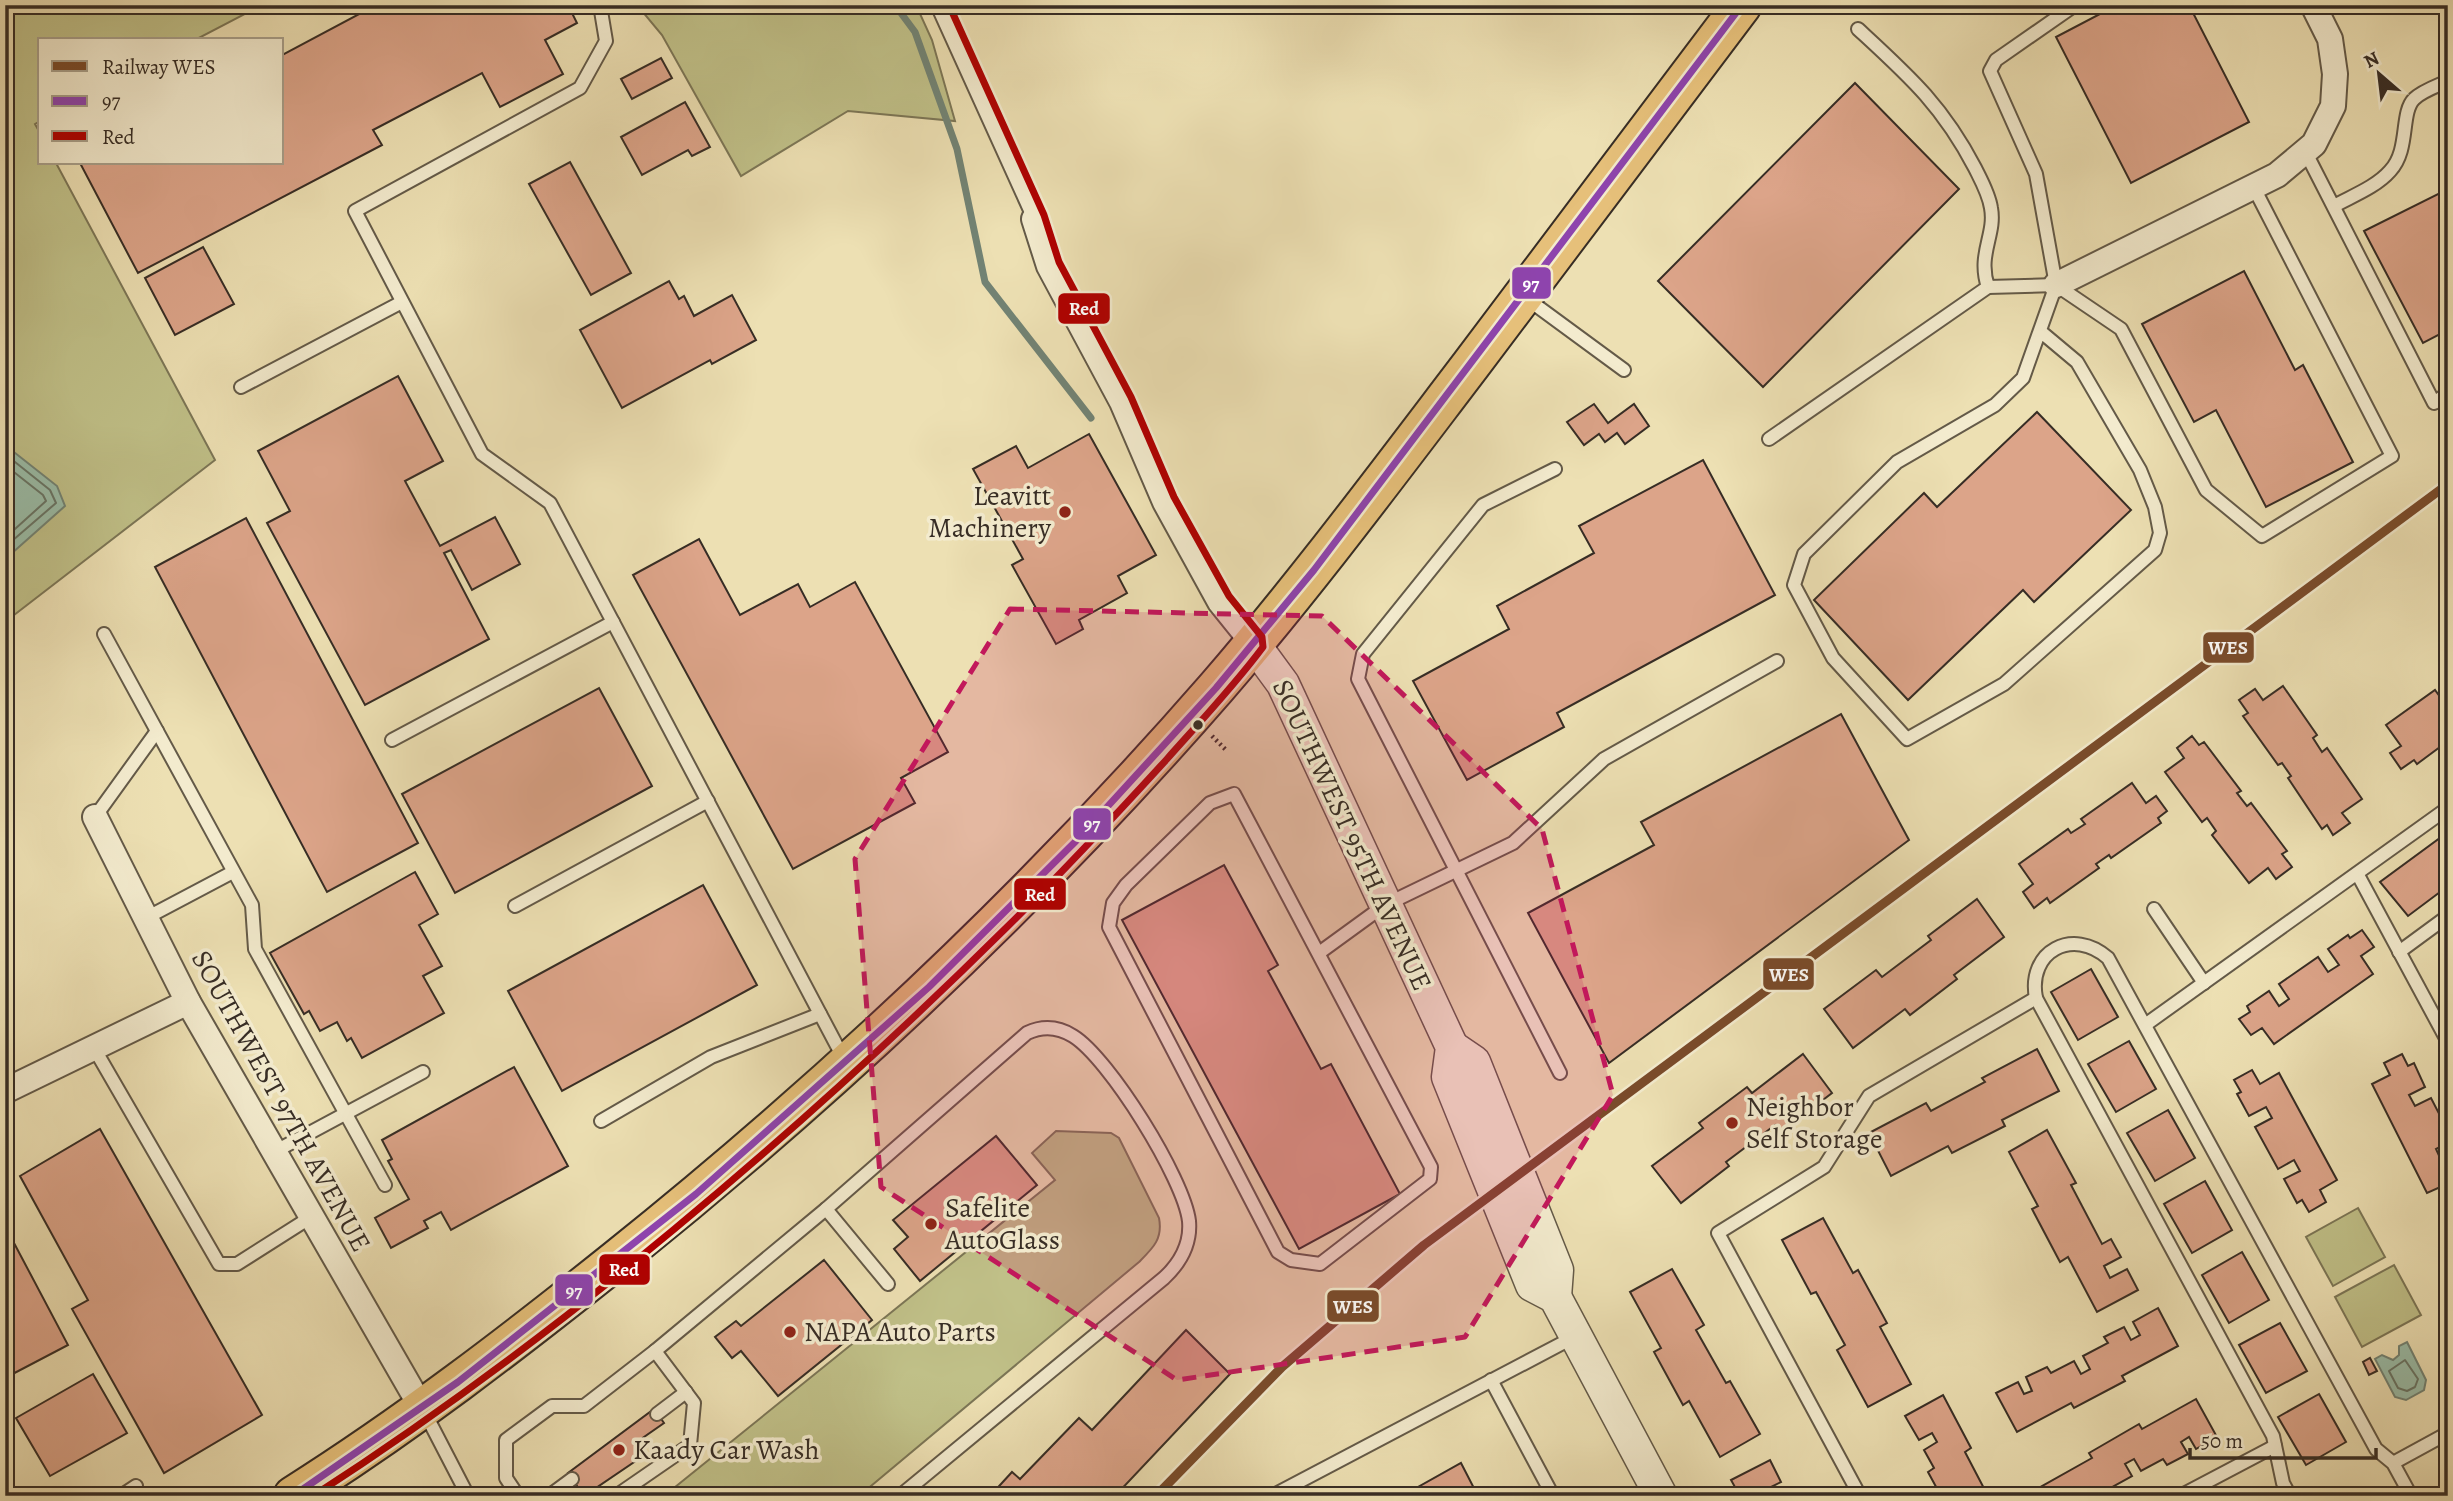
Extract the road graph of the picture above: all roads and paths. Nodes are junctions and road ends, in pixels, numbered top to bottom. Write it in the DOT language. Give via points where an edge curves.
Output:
graph roads {
  1 [pos="600,5"];
  2 [pos="937,5"];
  3 [pos="1742,5"];
  4 [pos="2075,5"];
  5 [pos="2313,5"];
  6 [pos="1858,29"];
  7 [pos="2448,80"];
  8 [pos="2305,151"];
  9 [pos="2253,186"];
  10 [pos="2334,206"];
  11 [pos="1034,219"];
  12 [pos="2056,285"];
  13 [pos="1987,287"];
  14 [pos="1523,296"];
  15 [pos="402,302"];
  16 [pos="2040,331"];
  17 [pos="1624,370"];
  18 [pos="241,387"];
  19 [pos="2448,393"];
  20 [pos="1769,439"];
  21 [pos="1555,469"];
  22 [pos="613,622"];
  23 [pos="104,634"];
  24 [pos="1253,643"];
  25 [pos="1777,661"];
  26 [pos="157,731"];
  27 [pos="392,740"];
  28 [pos="708,801"];
  29 [pos="2448,808"];
  30 [pos="95,817"];
  31 [pos="1458,870"];
  32 [pos="233,872"];
  33 [pos="2358,875"];
  34 [pos="1385,905"];
  35 [pos="515,906"];
  36 [pos="2154,909"];
  37 [pos="2448,916"];
  38 [pos="146,918"];
  39 [pos="2399,952"];
  40 [pos="1319,953"];
  41 [pos="2204,983"];
  42 [pos="2036,999"];
  43 [pos="188,1002"];
  44 [pos="820,1014"];
  45 [pos="2145,1025"];
  46 [pos="2448,1042"];
  47 [pos="94,1048"];
  48 [pos="846,1064"];
  49 [pos="423,1072"];
  50 [pos="1560,1073"];
  51 [pos="5,1091"];
  52 [pos="345,1114"];
  53 [pos="601,1121"];
  54 [pos="274,1152"];
  55 [pos="384,1185"];
  56 [pos="826,1209"];
  57 [pos="311,1217"];
  58 [pos="888,1284"];
  59 [pos="1576,1336"];
  60 [pos="655,1350"];
  61 [pos="1491,1380"];
  62 [pos="686,1392"];
  63 [pos="423,1410"];
  64 [pos="657,1414"];
  65 [pos="2448,1433"];
  66 [pos="2275,1446"];
  67 [pos="2393,1463"];
  68 [pos="572,1479"];
  69 [pos="136,1486"];
  70 [pos="5,1487"];
  71 [pos="552,1495"];
  72 [pos="11,1496"];
  73 [pos="121,1496"];
  74 [pos="293,1496"];
  75 [pos="468,1496"];
  76 [pos="518,1496"];
  77 [pos="616,1496"];
  78 [pos="900,1496"];
  79 [pos="1272,1496"];
  80 [pos="1553,1496"];
  81 [pos="1661,1496"];
  82 [pos="1860,1496"];
  83 [pos="2180,1496"];
  84 [pos="2290,1496"];
  85 [pos="2411,1496"];
  1 -- 15 [label="lane" via="606,41 580,88 355,211"];
  2 -- 11 [label="lane"];
  3 -- 14 [label="highway"];
  4 -- 12 [label="lane" via="1996,60 1990,71 2036,174"];
  5 -- 8 [label="street" via="2330,39 2335,74 2333,106 2314,144"];
  6 -- 13 [label="lane" via="1919,85 1954,127 1982,181 1992,209 1982,269"];
  7 -- 10 [label="lane" via="2409,105 2405,144 2392,170"];
  8 -- 9 [label="street" via="2277,175"];
  8 -- 10 [label="lane"];
  9 -- 12 [label="street"];
  9 -- 12 [label="lane" via="2392,456 2262,536 2206,490 2121,329"];
  10 -- 19 [label="lane" via="2434,403"];
  11 -- 24 [label="street, SOUTHWEST 95TH AVENUE" via="1049,266 1122,402 1165,502 1220,602"];
  12 -- 13 [label="lane"];
  12 -- 16 [label="lane"];
  13 -- 20 [label="lane"];
  14 -- 17 [label="lane"];
  14 -- 24 [label="highway"];
  15 -- 18 [label="lane"];
  15 -- 22 [label="lane" via="482,454 550,503"];
  16 -- 16 [label="lane" via="2023,378 1995,405 1897,462 1804,554 1794,585 1833,658 1907,739 2004,684 2155,550 2160,533 2140,470 2077,362"];
  21 -- 31 [label="lane" via="1483,505 1363,654 1358,679"];
  22 -- 27 [label="lane"];
  22 -- 28 [label="lane"];
  23 -- 26 [label="lane"];
  24 -- 34 [label="street, SOUTHWEST 95TH AVENUE" via="1283,684"];
  24 -- 48 [label="highway" via="1070,848"];
  25 -- 31 [label="lane" via="1604,759 1513,843"];
  26 -- 30 [label="lane"];
  26 -- 32 [label="lane"];
  28 -- 35 [label="lane"];
  28 -- 44 [label="lane"];
  29 -- 33 [label="lane"];
  30 -- 38 [label="street, SOUTHWEST 97TH AVENUE"];
  31 -- 34 [label="lane"];
  31 -- 50 [label="lane"];
  32 -- 38 [label="lane"];
  32 -- 52 [label="lane" via="252,905 255,949"];
  33 -- 39 [label="lane"];
  33 -- 41 [label="lane"];
  34 -- 40 [label="lane"];
  34 -- 59 [label="street, SOUTHWEST 95TH AVENUE" via="1452,1047 1448,1077 1532,1285 1555,1297"];
  36 -- 41 [label="lane"];
  37 -- 39 [label="lane"];
  38 -- 43 [label="street, SOUTHWEST 97TH AVENUE"];
  39 -- 46 [label="lane"];
  40 -- 40 [label="lane" via="1431,1167 1430,1179 1419,1188 1320,1264 1306,1264 1279,1252 1109,928 1110,914 1126,885 1210,803 1234,794"];
  41 -- 45 [label="lane"];
  42 -- 45 [label="lane" via="2039,964 2053,949 2072,943 2094,946 2108,958"];
  42 -- 66 [label="lane"];
  42 -- 82 [label="lane" via="1868,1096 1824,1167 1718,1234"];
  43 -- 47 [label="street"];
  43 -- 54 [label="street, SOUTHWEST 97TH AVENUE"];
  44 -- 48 [label="lane"];
  44 -- 53 [label="lane" via="711,1057"];
  45 -- 67 [label="lane" via="2376,1449"];
  47 -- 51 [label="street"];
  47 -- 57 [label="lane" via="219,1264 237,1264"];
  48 -- 63 [label="highway" via="654,1229"];
  49 -- 52 [label="lane"];
  52 -- 54 [label="lane"];
  52 -- 55 [label="lane"];
  54 -- 57 [label="street, SOUTHWEST 97TH AVENUE"];
  56 -- 58 [label="lane"];
  56 -- 60 [label="lane"];
  56 -- 78 [label="lane" via="1027,1032 1043,1026 1071,1035 1090,1050 1118,1085 1170,1171 1185,1208 1189,1236 1176,1267"];
  57 -- 63 [label="street, SOUTHWEST 97TH AVENUE"];
  59 -- 61 [label="lane"];
  59 -- 81 [label="street, SOUTHWEST 95TH AVENUE"];
  60 -- 62 [label="lane"];
  60 -- 76 [label="lane" via="584,1406 552,1406 506,1440 506,1478"];
  61 -- 79 [label="lane"];
  61 -- 80 [label="lane"];
  62 -- 64 [label="lane"];
  62 -- 77 [label="lane" via="694,1403 690,1445"];
  63 -- 74 [label="highway"];
  63 -- 75 [label="lane"];
  65 -- 67 [label="lane"];
  66 -- 83 [label="lane"];
  66 -- 84 [label="lane"];
  67 -- 85 [label="lane"];
  68 -- 71 [label="lane"];
  69 -- 73 [label="lane"];
  70 -- 72 [label="lane"];
}
